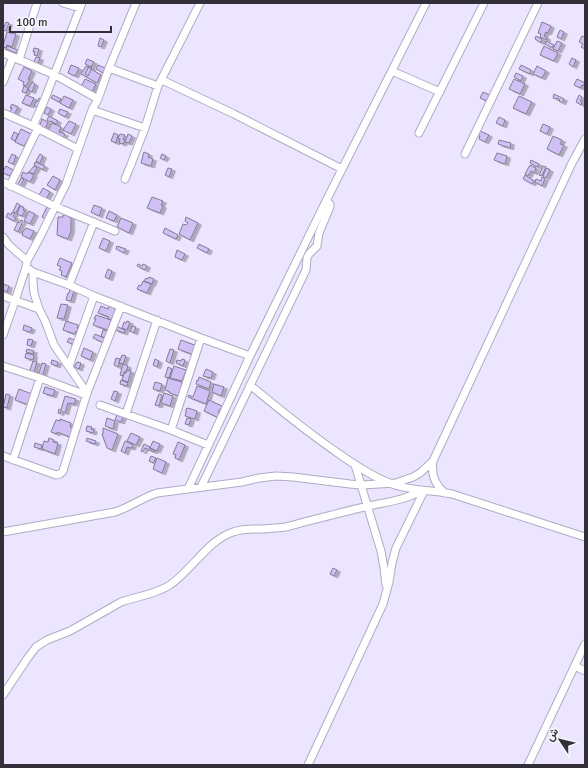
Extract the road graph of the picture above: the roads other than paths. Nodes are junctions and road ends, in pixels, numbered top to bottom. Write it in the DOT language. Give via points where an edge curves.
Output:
graph roads {
  1 [pos="37,3"];
  2 [pos="63,3"];
  3 [pos="136,3"];
  4 [pos="200,3"];
  5 [pos="426,3"];
  6 [pos="484,3"];
  7 [pos="538,3"];
  8 [pos="81,6"];
  9 [pos="3,53"];
  10 [pos="16,58"];
  11 [pos="109,68"];
  12 [pos="392,71"];
  13 [pos="55,75"];
  14 [pos="3,82"];
  15 [pos="160,83"];
  16 [pos="440,92"];
  17 [pos="98,98"];
  18 [pos="92,110"];
  19 [pos="3,113"];
  20 [pos="35,127"];
  21 [pos="145,128"];
  22 [pos="420,133"];
  23 [pos="585,139"];
  24 [pos="78,149"];
  25 [pos="465,154"];
  26 [pos="342,169"];
  27 [pos="125,179"];
  28 [pos="6,184"];
  29 [pos="326,201"];
  30 [pos="54,206"];
  31 [pos="94,222"];
  32 [pos="115,231"];
  33 [pos="3,237"];
  34 [pos="27,264"];
  35 [pos="34,272"];
  36 [pos="69,285"];
  37 [pos="3,296"];
  38 [pos="94,296"];
  39 [pos="15,301"];
  40 [pos="121,306"];
  41 [pos="39,308"];
  42 [pos="157,320"];
  43 [pos="3,335"];
  44 [pos="201,338"];
  45 [pos="250,356"];
  46 [pos="3,366"];
  47 [pos="69,366"];
  48 [pos="40,378"];
  49 [pos="250,386"];
  50 [pos="87,394"];
  51 [pos="100,405"];
  52 [pos="126,414"];
  53 [pos="172,430"];
  54 [pos="208,445"];
  55 [pos="3,456"];
  56 [pos="13,460"];
  57 [pos="433,461"];
  58 [pos="356,465"];
  59 [pos="388,483"];
  60 [pos="362,485"];
  61 [pos="201,487"];
  62 [pos="188,489"];
  63 [pos="423,490"];
  64 [pos="446,493"];
  65 [pos="368,506"];
  66 [pos="3,532"];
  67 [pos="585,537"];
  68 [pos="386,593"];
  69 [pos="585,644"];
  70 [pos="575,666"];
  71 [pos="585,671"];
  72 [pos="3,695"];
  73 [pos="308,765"];
  74 [pos="528,765"];
  1 -- 10 [label="street"];
  2 -- 8 [label="street"];
  3 -- 11 [label="street"];
  4 -- 15 [label="street"];
  5 -- 12 [label="street"];
  6 -- 16 [label="street"];
  7 -- 25 [label="street"];
  8 -- 13 [label="street"];
  9 -- 10 [label="street"];
  10 -- 13 [label="street"];
  10 -- 14 [label="street"];
  11 -- 15 [label="street"];
  11 -- 17 [label="street"];
  12 -- 16 [label="street"];
  12 -- 26 [label="street"];
  13 -- 17 [label="street"];
  13 -- 20 [label="street"];
  15 -- 21 [label="street"];
  15 -- 26 [label="street" via="234,114"];
  16 -- 22 [label="street"];
  17 -- 18 [label="street"];
  18 -- 21 [label="street"];
  18 -- 24 [label="street"];
  19 -- 20 [label="street"];
  20 -- 24 [label="street"];
  20 -- 28 [label="street"];
  21 -- 27 [label="street"];
  23 -- 57 [label="street"];
  24 -- 30 [label="street" via="66,184"];
  26 -- 29 [label="street"];
  28 -- 30 [label="street"];
  29 -- 45 [label="street"];
  29 -- 49 [label="street" via="330,207 319,233 317,246 306,260 306,270"];
  30 -- 31 [label="street"];
  30 -- 34 [label="street"];
  31 -- 32 [label="street"];
  31 -- 36 [label="street"];
  33 -- 34 [label="street"];
  34 -- 35 [label="street"];
  34 -- 39 [label="street"];
  35 -- 36 [label="street"];
  35 -- 41 [label="street" via="34,293"];
  36 -- 38 [label="street"];
  37 -- 39 [label="street"];
  38 -- 40 [label="street"];
  38 -- 47 [label="street"];
  39 -- 41 [label="street"];
  39 -- 43 [label="street"];
  40 -- 42 [label="street"];
  40 -- 50 [label="street"];
  41 -- 47 [label="street" via="54,345"];
  42 -- 44 [label="street"];
  42 -- 52 [label="street"];
  44 -- 45 [label="street"];
  44 -- 53 [label="street"];
  45 -- 54 [label="street"];
  46 -- 48 [label="street"];
  47 -- 50 [label="street"];
  48 -- 50 [label="street"];
  48 -- 56 [label="street"];
  49 -- 58 [label="street"];
  49 -- 61 [label="street"];
  50 -- 56 [label="street" via="60,474 56,475"];
  51 -- 52 [label="street"];
  52 -- 53 [label="street"];
  53 -- 54 [label="street"];
  54 -- 62 [label="street"];
  55 -- 56 [label="street"];
  57 -- 59 [label="street" via="412,477"];
  57 -- 64 [label="street" via="434,479"];
  58 -- 59 [label="street"];
  58 -- 60 [label="street"];
  59 -- 60 [label="street"];
  59 -- 63 [label="street"];
  60 -- 61 [label="street" via="276,476"];
  60 -- 65 [label="street"];
  61 -- 62 [label="street"];
  62 -- 66 [label="street" via="150,495 115,512"];
  63 -- 64 [label="street"];
  63 -- 65 [label="street"];
  63 -- 68 [label="street" via="396,548"];
  64 -- 67 [label="street"];
  65 -- 68 [label="street" via="383,560"];
  65 -- 72 [label="street" via="286,527 246,529 226,535 163,589 121,602 70,631 47,640 26,659"];
  68 -- 73 [label="street"];
  69 -- 70 [label="street"];
  70 -- 71 [label="street"];
  70 -- 74 [label="street"];
}
